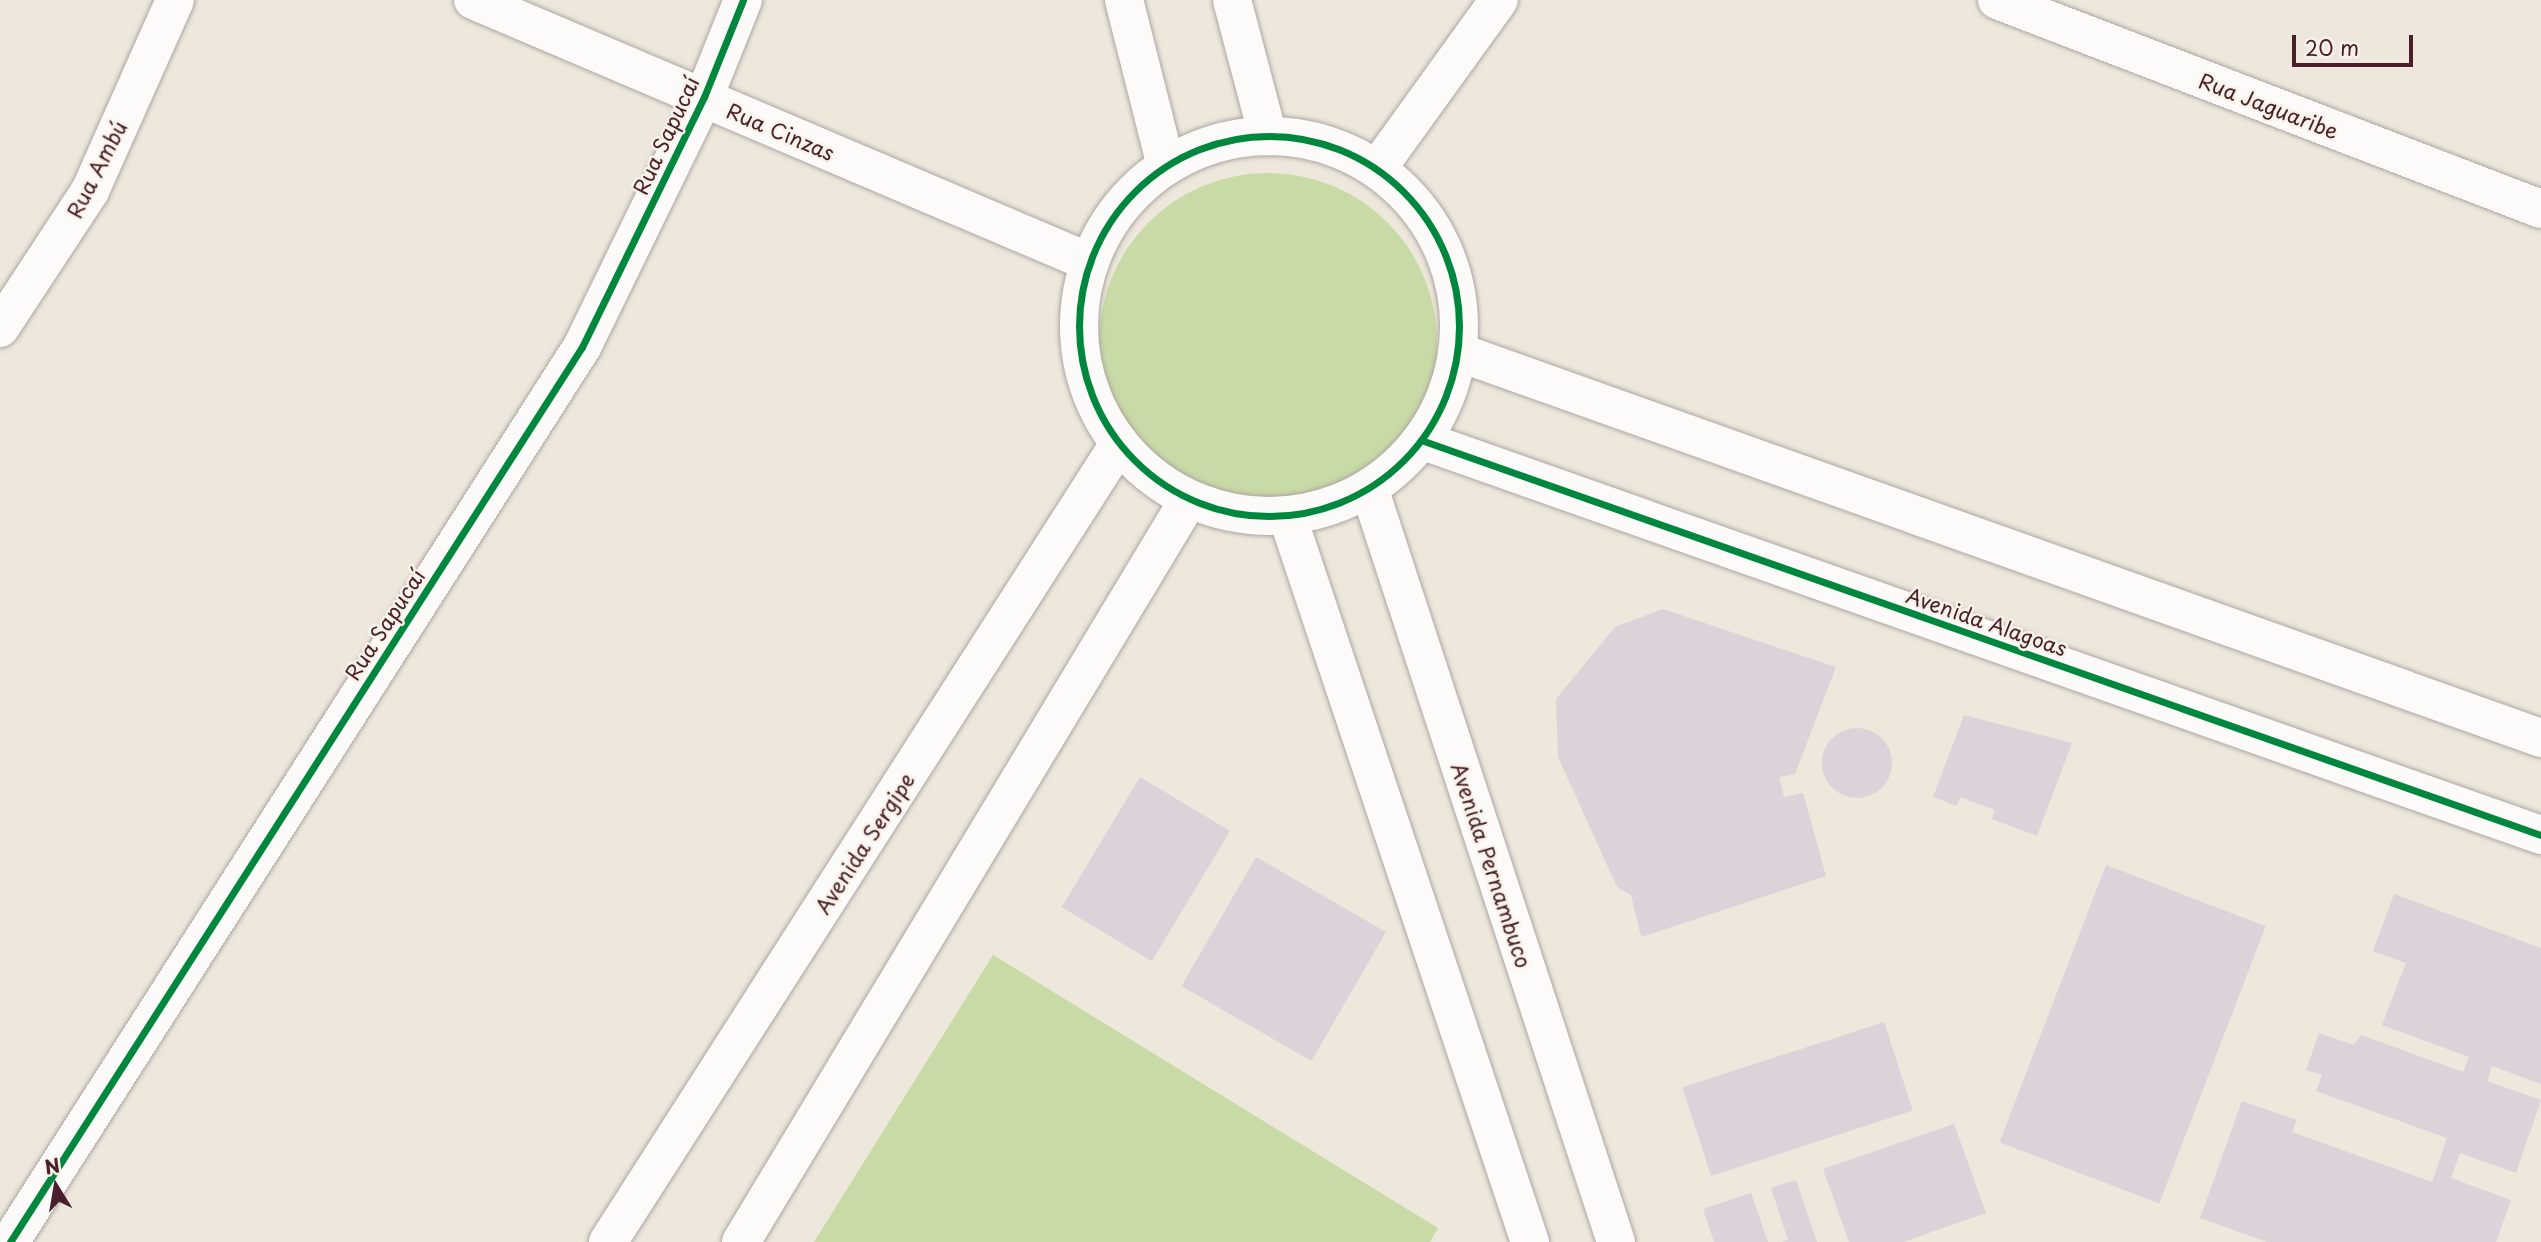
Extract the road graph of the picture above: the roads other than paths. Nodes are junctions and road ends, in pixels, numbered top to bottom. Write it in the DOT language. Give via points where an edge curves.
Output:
graph roads {
  1 [pos="175,0"];
  2 [pos="474,0"];
  3 [pos="743,0"];
  4 [pos="1124,0"];
  5 [pos="1232,0"];
  6 [pos="1499,0"];
  7 [pos="1997,0"];
  8 [pos="704,97"];
  9 [pos="1268,136"];
  10 [pos="1166,166"];
  11 [pos="1377,169"];
  12 [pos="2541,209"];
  13 [pos="1089,262"];
  14 [pos="0,328"];
  15 [pos="1458,352"];
  16 [pos="1422,440"];
  17 [pos="1119,444"];
  18 [pos="1369,488"];
  19 [pos="1189,499"];
  20 [pos="1287,515"];
  21 [pos="2541,738"];
  22 [pos="2541,835"];
  23 [pos="10,1242"];
  24 [pos="608,1242"];
  25 [pos="741,1242"];
  26 [pos="1530,1242"];
  27 [pos="1616,1242"];
  1 -- 14 [label="street, Rua Ambú" via="90,191"];
  2 -- 8 [label="street, Rua Cinzas"];
  3 -- 8 [label="street, Rua Sapucaí"];
  4 -- 10 [label="street"];
  5 -- 9 [label="street"];
  6 -- 11 [label="street"];
  7 -- 12 [label="street, Rua Jaguaribe"];
  8 -- 13 [label="street, Rua Cinzas"];
  8 -- 23 [label="street, Rua Sapucaí" via="582,346"];
  9 -- 10 [label="street" via="1215,144"];
  9 -- 11 [label="street" via="1325,144"];
  10 -- 13 [label="street" via="1127,200 1107,225"];
  11 -- 15 [label="street" via="1416,204 1444,249 1458,299"];
  13 -- 17 [label="street" via="1079,308 1080,356 1094,402"];
  15 -- 16 [label="street" via="1446,399"];
  15 -- 21 [label="street"];
  16 -- 18 [label="street"];
  16 -- 22 [label="street, Avenida Alagoas"];
  17 -- 19 [label="street" via="1151,476"];
  17 -- 24 [label="street, Avenida Sergipe"];
  18 -- 20 [label="street" via="1329,506"];
  18 -- 27 [label="street, Avenida Pernambuco"];
  19 -- 20 [label="street" via="1237,513"];
  19 -- 25 [label="street"];
  20 -- 26 [label="street"];
}
